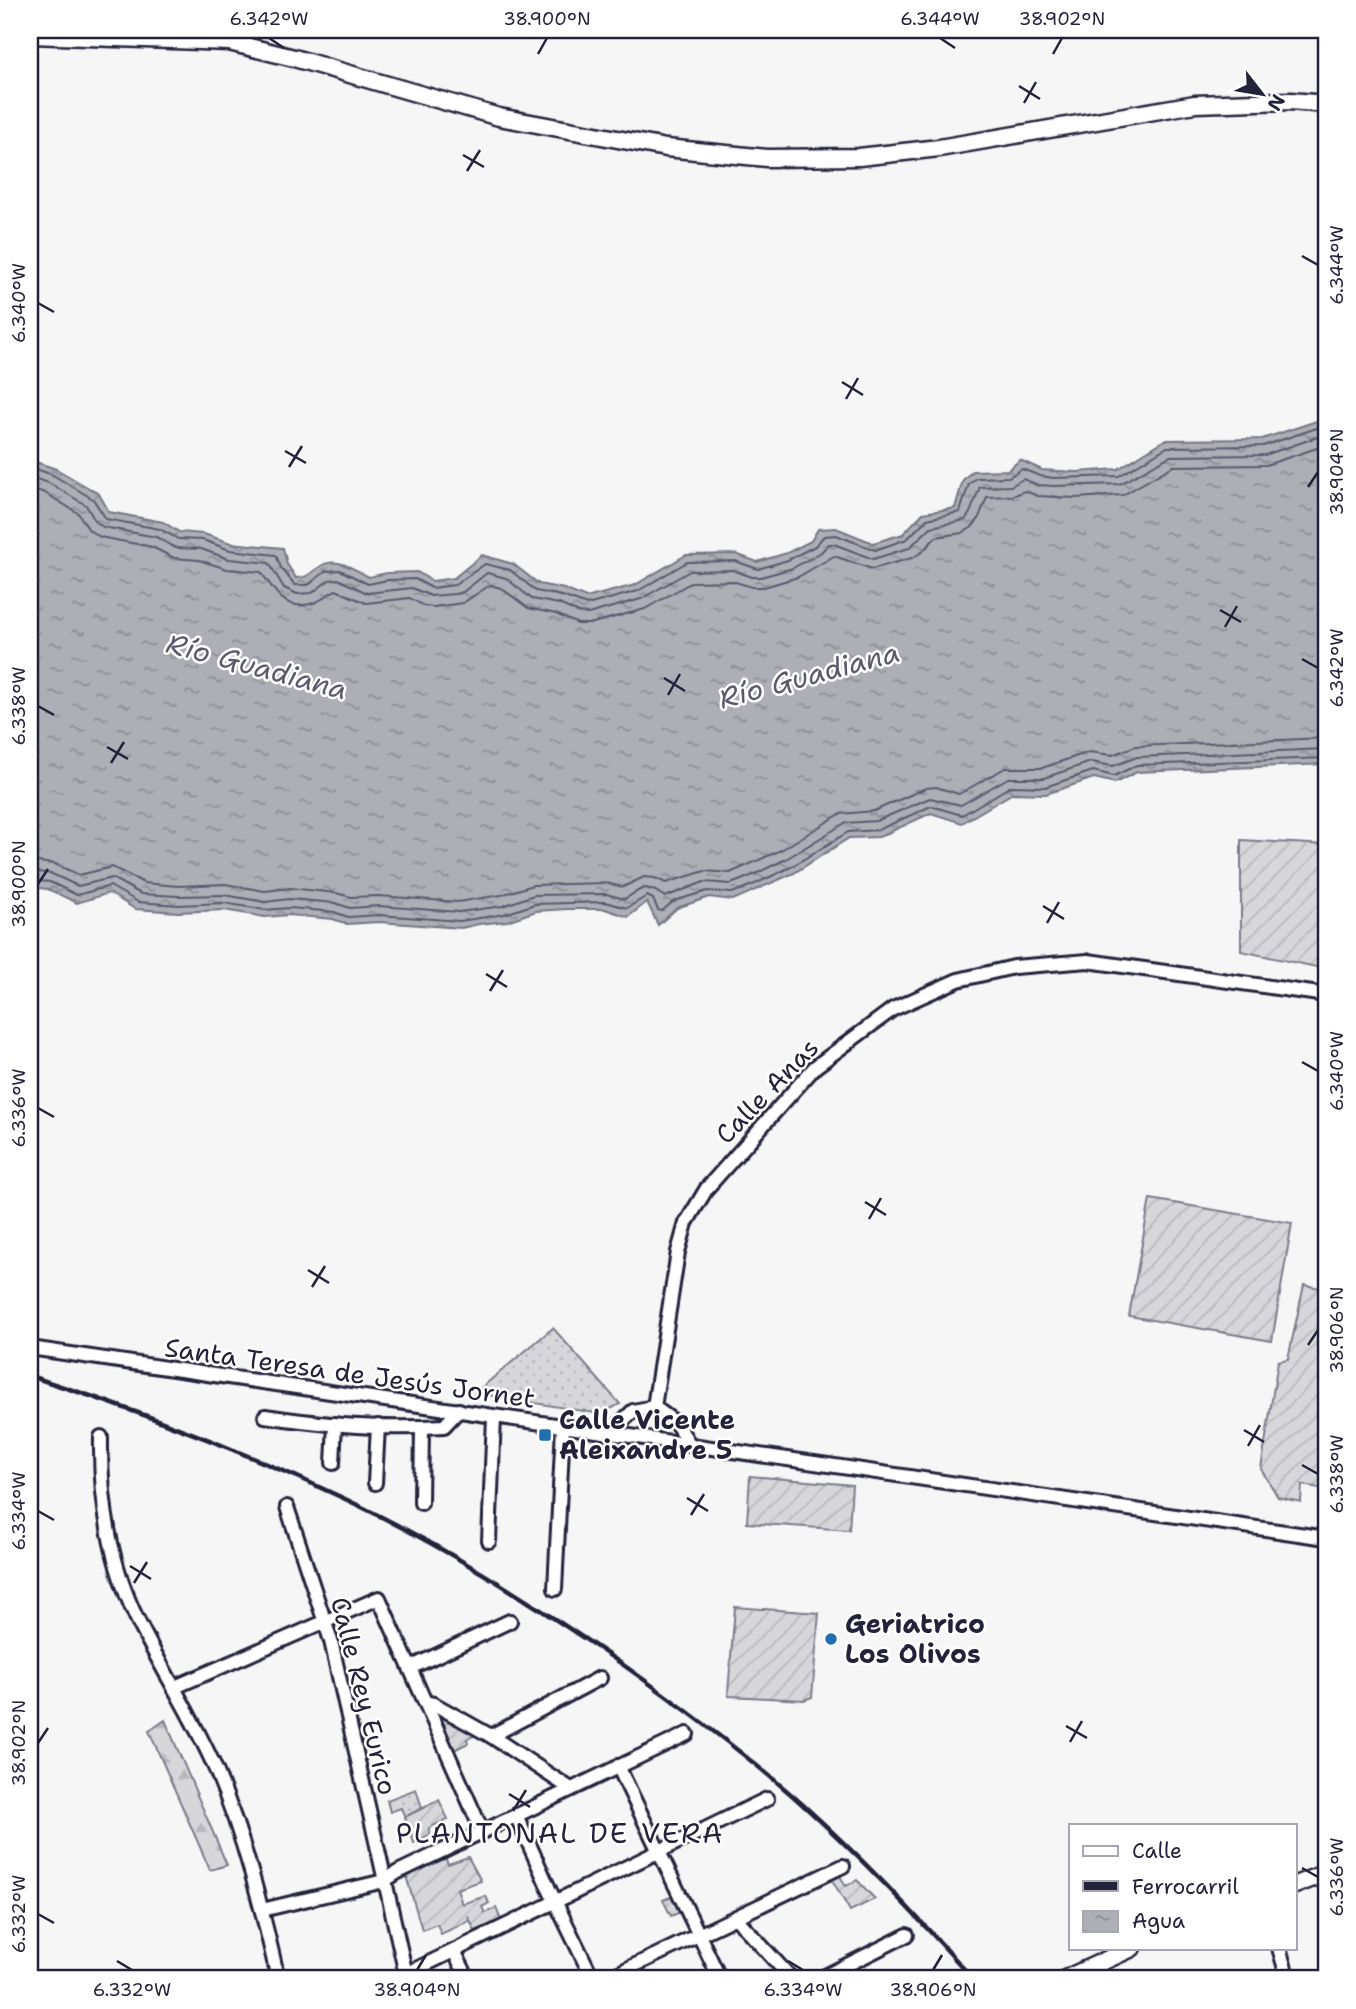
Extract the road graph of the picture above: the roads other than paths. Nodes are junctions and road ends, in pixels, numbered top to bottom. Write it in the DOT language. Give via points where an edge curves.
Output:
graph roads {
  1 [pos="30,35"];
  2 [pos="1326,104"];
  3 [pos="1326,995"];
  4 [pos="30,1348"];
  5 [pos="654,1407"];
  6 [pos="458,1410"];
  7 [pos="265,1416"];
  8 [pos="494,1417"];
  9 [pos="335,1424"];
  10 [pos="378,1426"];
  11 [pos="563,1427"];
  12 [pos="422,1428"];
  13 [pos="609,1434"];
  14 [pos="101,1437"];
  15 [pos="690,1446"];
  16 [pos="333,1463"];
  17 [pos="375,1483"];
  18 [pos="421,1503"];
  19 [pos="287,1507"];
  20 [pos="1326,1538"];
  21 [pos="489,1541"];
  22 [pos="555,1588"];
  23 [pos="325,1620"];
  24 [pos="510,1621"];
  25 [pos="410,1668"];
  26 [pos="600,1678"];
  27 [pos="175,1687"];
  28 [pos="425,1702"];
  29 [pos="687,1734"];
  30 [pos="491,1736"];
  31 [pos="618,1766"];
  32 [pos="571,1789"];
  33 [pos="767,1799"];
  34 [pos="516,1815"];
  35 [pos="482,1831"];
  36 [pos="658,1854"];
  37 [pos="844,1866"];
  38 [pos="1326,1873"];
  39 [pos="384,1881"];
  40 [pos="1296,1885"];
  41 [pos="556,1903"];
  42 [pos="262,1910"];
  43 [pos="736,1918"];
  44 [pos="698,1935"];
  45 [pos="907,1935"];
  46 [pos="1128,1950"];
  47 [pos="1280,1950"];
  48 [pos="454,1951"];
  49 [pos="406,1977"];
  50 [pos="278,1979"];
  51 [pos="468,1979"];
  52 [pos="593,1979"];
  53 [pos="606,1979"];
  54 [pos="720,1979"];
  55 [pos="792,1979"];
  56 [pos="818,1979"];
  57 [pos="1065,1979"];
  58 [pos="1288,1979"];
  1 -- 2 [label="street" via="229,42 499,117 666,148 767,158 859,157 939,148 1195,104"];
  3 -- 5 [label="street, Calle Anas" via="1088,961 1014,967 970,978 893,1009 815,1067 707,1188 686,1223 678,1252"];
  4 -- 6 [label="street, Santa Teresa de Jesús Jornet"];
  5 -- 13 [label="street" via="633,1411"];
  5 -- 15 [label="street" via="676,1423"];
  6 -- 8 [label="street, Santa Teresa de Jesús Jornet"];
  6 -- 12 [label="street" via="444,1426"];
  7 -- 9 [label="street"];
  8 -- 11 [label="street, Santa Teresa de Jesús Jornet"];
  8 -- 21 [label="street"];
  9 -- 10 [label="street"];
  9 -- 16 [label="street"];
  10 -- 12 [label="street"];
  10 -- 17 [label="street"];
  11 -- 13 [label="street, Santa Teresa de Jesús Jornet"];
  11 -- 22 [label="street"];
  12 -- 18 [label="street"];
  13 -- 15 [label="street, Santa Teresa de Jesús Jornet"];
  14 -- 27 [label="street" via="106,1515 115,1556 137,1618"];
  15 -- 20 [label="street, Santa Teresa de Jesús Jornet"];
  19 -- 23 [label="street, Calle Rey Eurico"];
  23 -- 25 [label="street" via="379,1598"];
  23 -- 27 [label="street"];
  23 -- 39 [label="street, Calle Rey Eurico"];
  24 -- 25 [label="street"];
  25 -- 28 [label="street"];
  26 -- 30 [label="street"];
  27 -- 42 [label="street" via="216,1770"];
  28 -- 30 [label="street"];
  28 -- 35 [label="street"];
  29 -- 31 [label="street"];
  30 -- 32 [label="street"];
  31 -- 32 [label="street"];
  31 -- 36 [label="street"];
  32 -- 34 [label="street"];
  33 -- 36 [label="street"];
  34 -- 35 [label="street"];
  34 -- 41 [label="street"];
  35 -- 39 [label="street"];
  36 -- 41 [label="street"];
  36 -- 44 [label="street"];
  37 -- 43 [label="street"];
  38 -- 40 [label="street"];
  39 -- 42 [label="street"];
  39 -- 49 [label="street, Calle Rey Eurico"];
  41 -- 48 [label="street"];
  41 -- 52 [label="street"];
  42 -- 50 [label="street"];
  43 -- 44 [label="street"];
  43 -- 55 [label="street"];
  44 -- 53 [label="street"];
  44 -- 54 [label="street"];
  45 -- 56 [label="street"];
  46 -- 57 [label="street"];
  47 -- 58 [label="street"];
  48 -- 49 [label="street"];
  48 -- 51 [label="street"];
}
